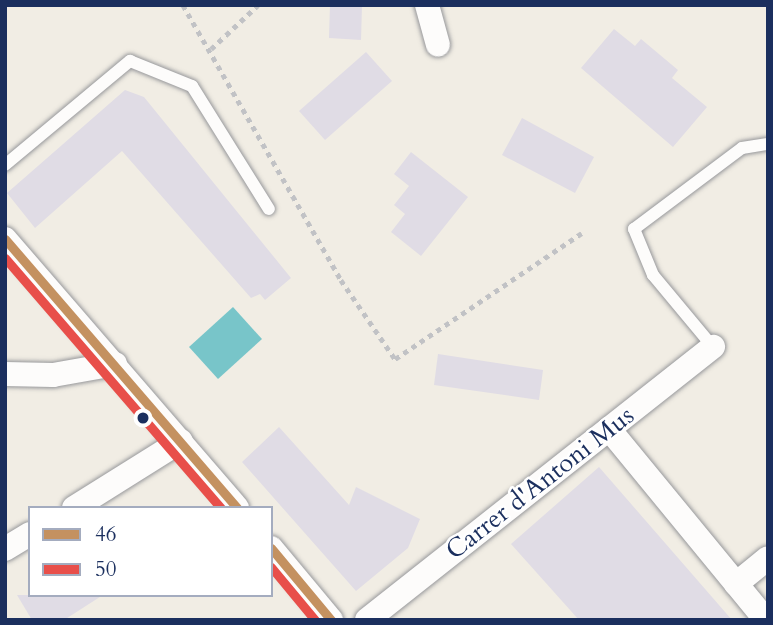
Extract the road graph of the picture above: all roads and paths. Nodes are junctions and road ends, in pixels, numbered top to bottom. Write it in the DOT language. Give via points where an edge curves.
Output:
graph roads {
  1 [pos="183,5"];
  2 [pos="258,5"];
  3 [pos="427,5"];
  4 [pos="438,45"];
  5 [pos="211,49"];
  6 [pos="768,144"];
  7 [pos="5,165"];
  8 [pos="269,209"];
  9 [pos="582,233"];
  10 [pos="5,239"];
  11 [pos="713,347"];
  12 [pos="115,364"];
  13 [pos="5,374"];
  14 [pos="609,429"];
  15 [pos="181,441"];
  16 [pos="77,506"];
  17 [pos="235,506"];
  18 [pos="28,535"];
  19 [pos="5,549"];
  20 [pos="273,550"];
  21 [pos="768,558"];
  22 [pos="736,584"];
  23 [pos="331,620"];
  24 [pos="367,620"];
  25 [pos="766,620"];
  1 -- 5 [label="path"];
  2 -- 5 [label="path"];
  3 -- 4 [label="street"];
  5 -- 9 [label="path" via="341,279 395,359"];
  6 -- 11 [label="lane" via="742,148 634,229 653,275"];
  7 -- 8 [label="lane" via="130,61 192,86"];
  10 -- 12 [label="street"];
  11 -- 14 [label="street, Carrer d'Antoni Mus"];
  12 -- 13 [label="street" via="53,375"];
  12 -- 15 [label="street"];
  14 -- 22 [label="street"];
  14 -- 24 [label="street, Carrer d'Antoni Mus"];
  15 -- 16 [label="street"];
  15 -- 17 [label="street"];
  18 -- 19 [label="street"];
  20 -- 23 [label="street"];
  21 -- 22 [label="street"];
  22 -- 25 [label="street"];
}
